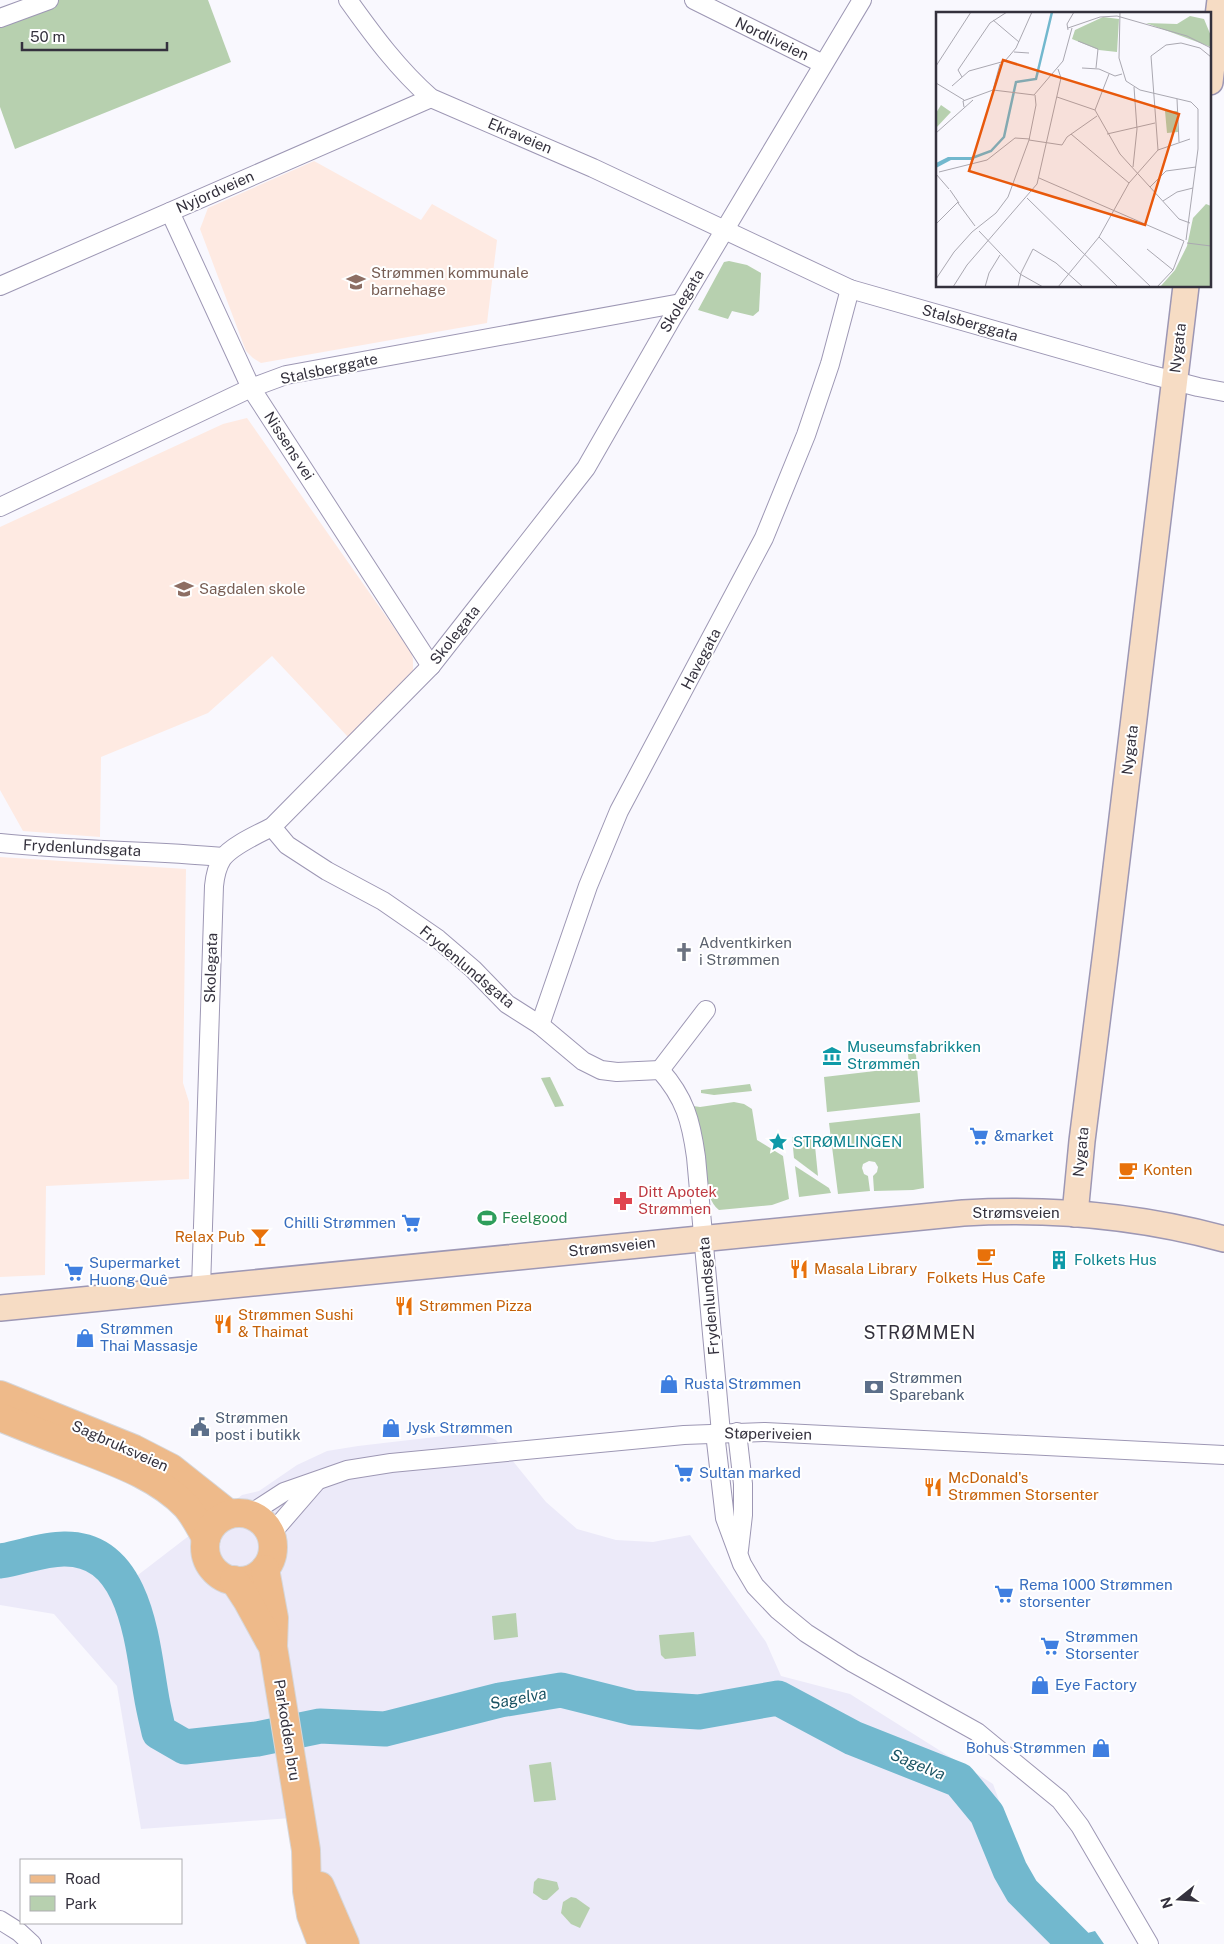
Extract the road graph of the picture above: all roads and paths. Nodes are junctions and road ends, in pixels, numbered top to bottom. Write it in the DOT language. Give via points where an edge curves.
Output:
graph roads {
  1 [pos="49,0"];
  2 [pos="348,0"];
  3 [pos="694,0"];
  4 [pos="862,0"];
  5 [pos="1220,0"];
  6 [pos="0,18"];
  7 [pos="823,64"];
  8 [pos="1212,66"];
  9 [pos="431,98"];
  10 [pos="170,212"];
  11 [pos="726,229"];
  12 [pos="0,286"];
  13 [pos="1186,288"];
  14 [pos="850,289"];
  15 [pos="681,303"];
  16 [pos="1174,381"];
  17 [pos="251,388"];
  18 [pos="1224,392"];
  19 [pos="0,507"];
  20 [pos="431,666"];
  21 [pos="272,827"];
  22 [pos="0,843"];
  23 [pos="223,857"];
  24 [pos="706,1010"];
  25 [pos="540,1025"];
  26 [pos="660,1070"];
  27 [pos="1075,1214"];
  28 [pos="703,1238"];
  29 [pos="1224,1238"];
  30 [pos="201,1288"];
  31 [pos="0,1308"];
  32 [pos="0,1395"];
  33 [pos="0,1417"];
  34 [pos="725,1433"];
  35 [pos="1224,1455"];
  36 [pos="316,1482"];
  37 [pos="240,1514"];
  38 [pos="271,1534"];
  39 [pos="206,1538"];
  40 [pos="265,1569"];
  41 [pos="234,1580"];
  42 [pos="275,1659"];
  43 [pos="0,1920"];
  44 [pos="331,1943"];
  45 [pos="32,1944"];
  46 [pos="1149,1944"];
  1 -- 6 [label="street"];
  2 -- 9 [label="street, Ekraveien" via="397,64"];
  3 -- 7 [label="street, Nordliveien"];
  4 -- 7 [label="street, Skolegata"];
  5 -- 8 [label="main road"];
  7 -- 11 [label="street, Skolegata"];
  9 -- 10 [label="street, Nyjordveien"];
  9 -- 11 [label="street, Ekraveien"];
  10 -- 12 [label="street, Nyjordveien"];
  10 -- 17 [label="street, Nissens vei"];
  11 -- 14 [label="street, Stalsberggata"];
  11 -- 15 [label="street, Skolegata"];
  13 -- 16 [label="main road, Nygata"];
  14 -- 16 [label="street, Stalsberggata"];
  14 -- 25 [label="street, Havegata" via="806,435 764,538 619,811 588,886"];
  15 -- 17 [label="street, Stalsberggate" via="286,375"];
  15 -- 20 [label="street, Skolegata" via="586,468"];
  16 -- 18 [label="street, Stalsberggata"];
  16 -- 27 [label="main road, Nygata"];
  17 -- 19 [label="street, Stalsberggate"];
  17 -- 20 [label="street, Nissens vei"];
  20 -- 21 [label="street, Skolegata"];
  21 -- 23 [label="street, Skolegata"];
  21 -- 25 [label="street, Frydenlundsgata" via="287,845 383,901 438,939 507,1004"];
  22 -- 23 [label="street, Frydenlundsgata"];
  23 -- 30 [label="street, Skolegata" via="214,886"];
  24 -- 26 [label="street"];
  25 -- 26 [label="street, Frydenlundsgata" via="583,1061 601,1070"];
  26 -- 28 [label="street, Frydenlundsgata" via="673,1085 692,1128"];
  27 -- 28 [label="main road, Strømsveien" via="963,1213"];
  27 -- 29 [label="main road, Strømsveien" via="1148,1222"];
  28 -- 30 [label="main road, Strømsveien"];
  28 -- 34 [label="street, Frydenlundsgata"];
  30 -- 31 [label="main road, Strømsveien"];
  32 -- 37 [label="main road, Sagbruksveien" via="134,1449 171,1468"];
  33 -- 39 [label="main road, Sagbruksveien" via="110,1460 149,1479 187,1507"];
  34 -- 35 [label="street, Støperiveien" via="765,1432"];
  34 -- 36 [label="street, Støperiveien" via="391,1463 348,1470"];
  34 -- 46 [label="street, Frydenlundsgata" via="743,1484 739,1553 755,1586 806,1633 977,1732 1060,1800 1080,1826"];
  36 -- 37 [label="street, Støperiveien" via="284,1492"];
  36 -- 38 [label="street, Støperiveien"];
  37 -- 38 [label="main road" via="261,1520"];
  37 -- 39 [label="main road" via="214,1523"];
  38 -- 40 [label="main road" via="273,1553"];
  39 -- 41 [label="main road" via="205,1552 211,1566 220,1575"];
  40 -- 41 [label="main road" via="254,1578"];
  40 -- 42 [label="main road" via="274,1618"];
  41 -- 42 [label="main road"];
  42 -- 44 [label="main road, Parkodden bru" via="306,1850 311,1915"];
  43 -- 45 [label="street"];
}
